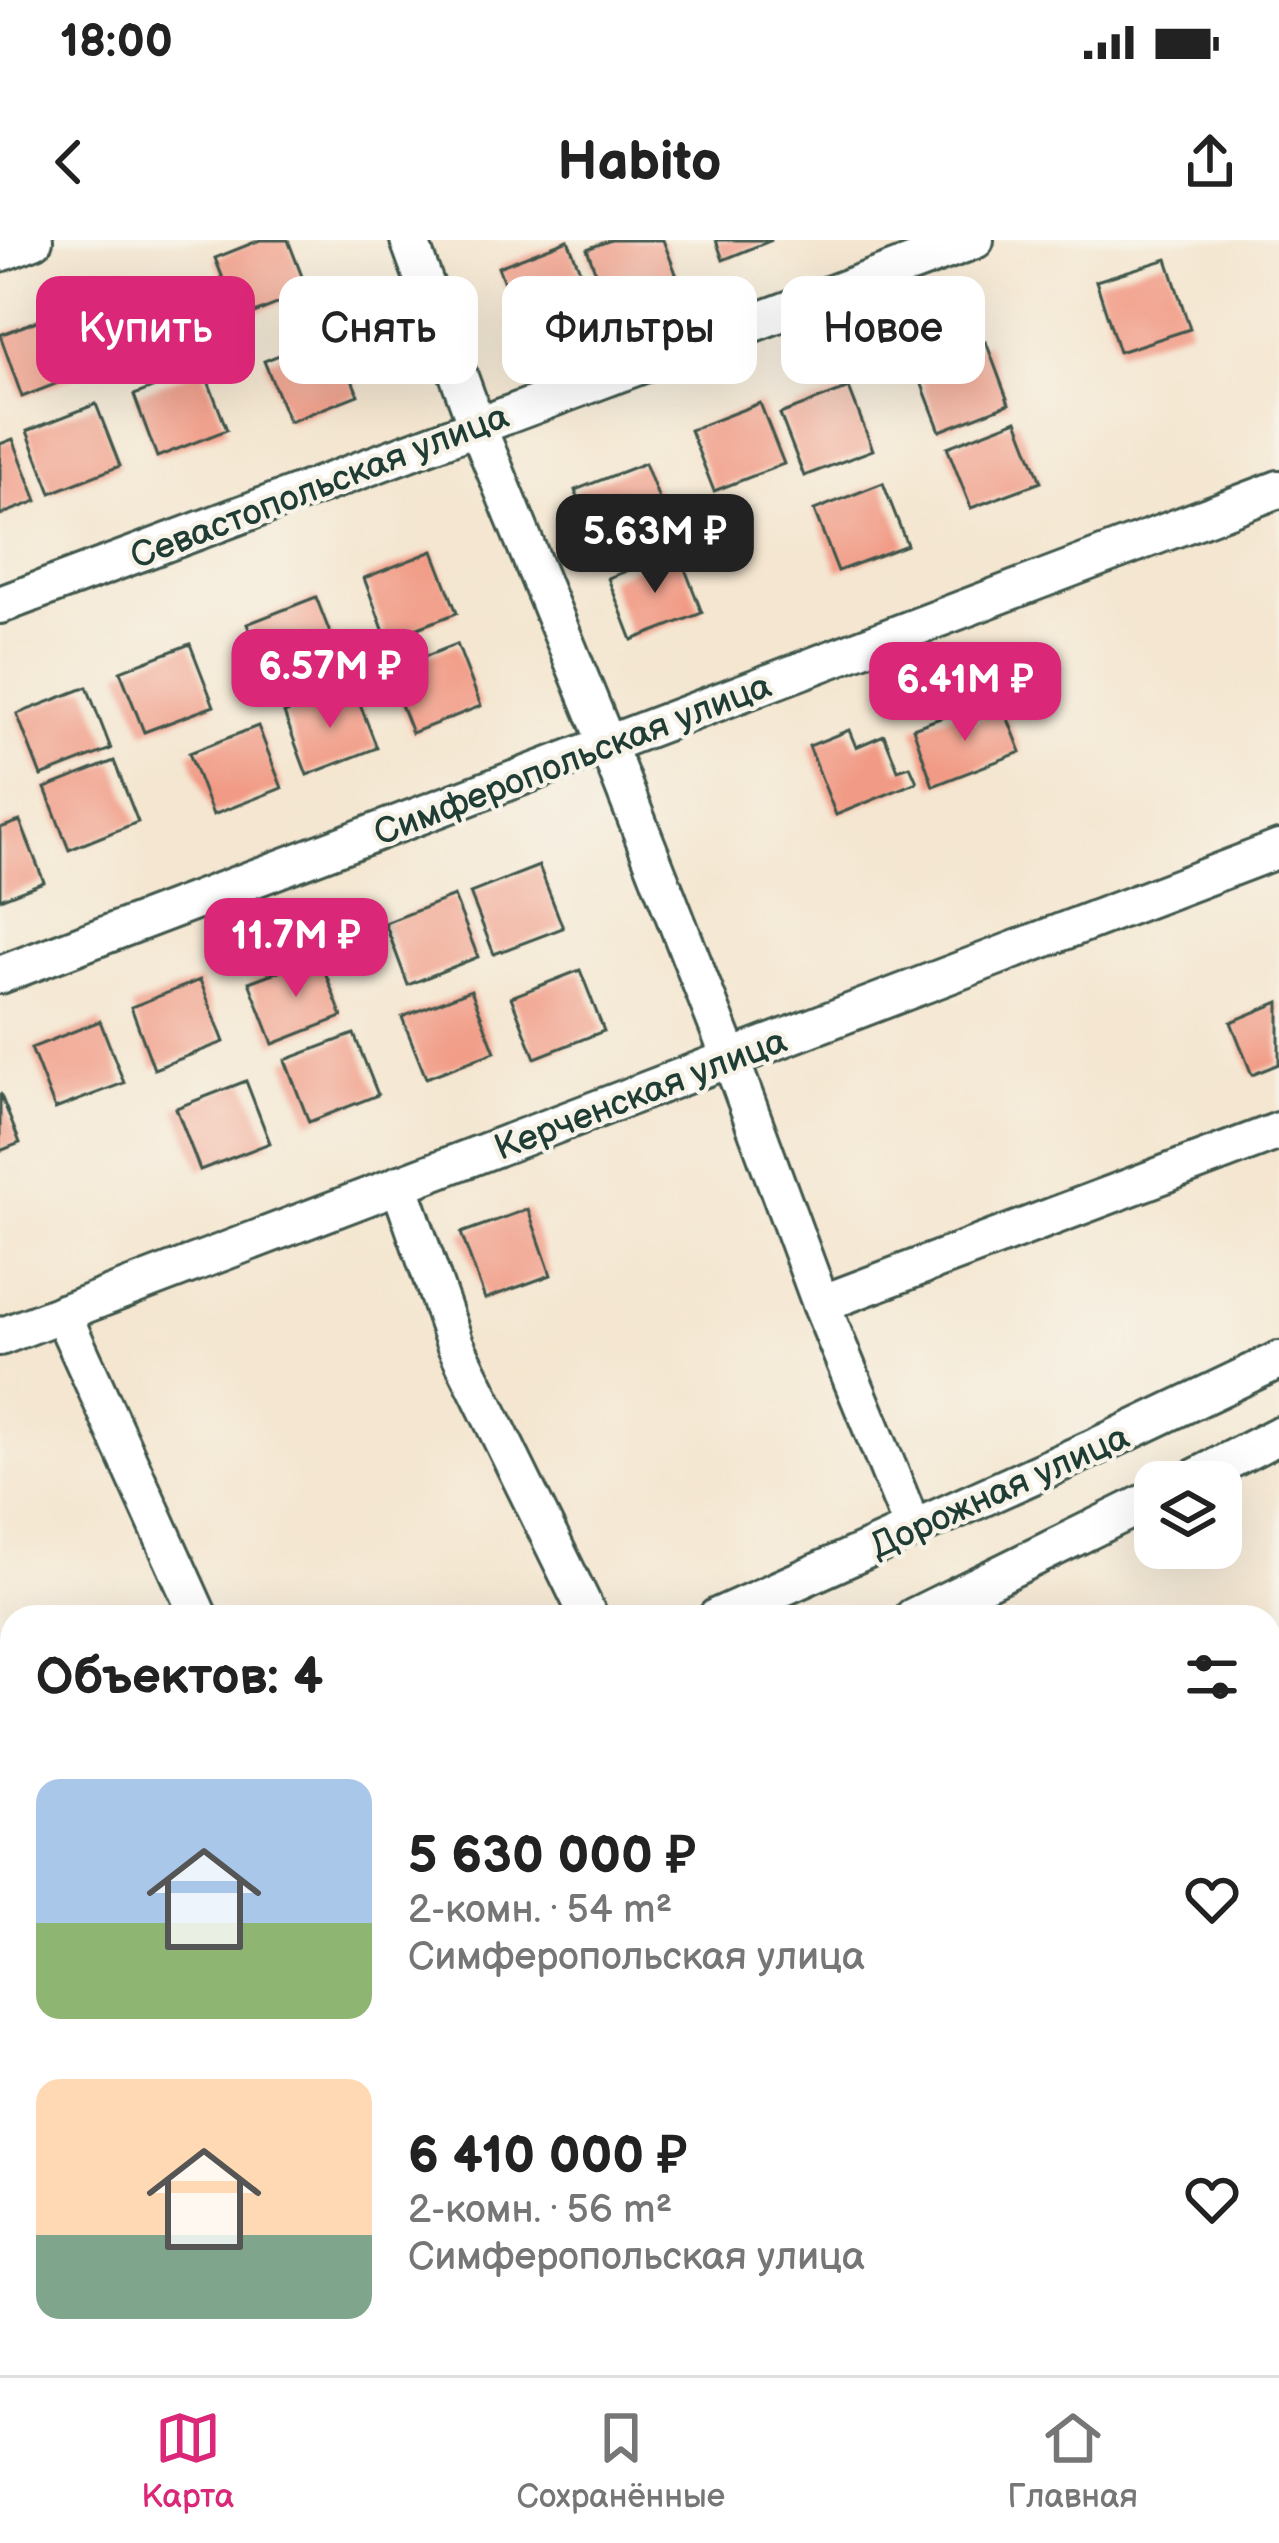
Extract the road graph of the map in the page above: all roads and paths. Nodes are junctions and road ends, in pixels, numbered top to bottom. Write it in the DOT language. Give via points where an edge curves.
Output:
graph roads {
  1 [pos="34,240"];
  2 [pos="409,240"];
  3 [pos="975,240"];
  4 [pos="0,253"];
  5 [pos="477,426"];
  6 [pos="1279,489"];
  7 [pos="0,605"];
  8 [pos="607,744"];
  9 [pos="1279,849"];
  10 [pos="0,975"];
  11 [pos="731,1060"];
  12 [pos="1279,1131"];
  13 [pos="399,1184"];
  14 [pos="820,1304"];
  15 [pos="62,1313"];
  16 [pos="0,1337"];
  17 [pos="1279,1360"];
  18 [pos="1279,1435"];
  19 [pos="1228,1461"];
  20 [pos="1134,1508"];
  21 [pos="913,1529"];
  22 [pos="194,1605"];
  23 [pos="583,1605"];
  24 [pos="744,1605"];
  25 [pos="937,1605"];
  1 -- 4 [label="street"];
  2 -- 5 [label="street"];
  3 -- 5 [label="street, Севастопольская улица"];
  5 -- 7 [label="street, Севастопольская улица"];
  5 -- 8 [label="street"];
  6 -- 8 [label="street, Симферопольская улица"];
  8 -- 10 [label="street, Симферопольская улица"];
  8 -- 11 [label="street"];
  9 -- 11 [label="street, Керченская улица"];
  11 -- 13 [label="street, Керченская улица"];
  11 -- 14 [label="street"];
  12 -- 14 [label="street"];
  13 -- 15 [label="street, Керченская улица"];
  13 -- 23 [label="street" via="455,1343"];
  14 -- 21 [label="street"];
  15 -- 16 [label="street, Керченская улица"];
  15 -- 22 [label="street"];
  17 -- 21 [label="street, Дорожная улица"];
  18 -- 19 [label="street"];
  20 -- 25 [label="street, Дорожная улица"];
  21 -- 24 [label="street, Дорожная улица"];
}
